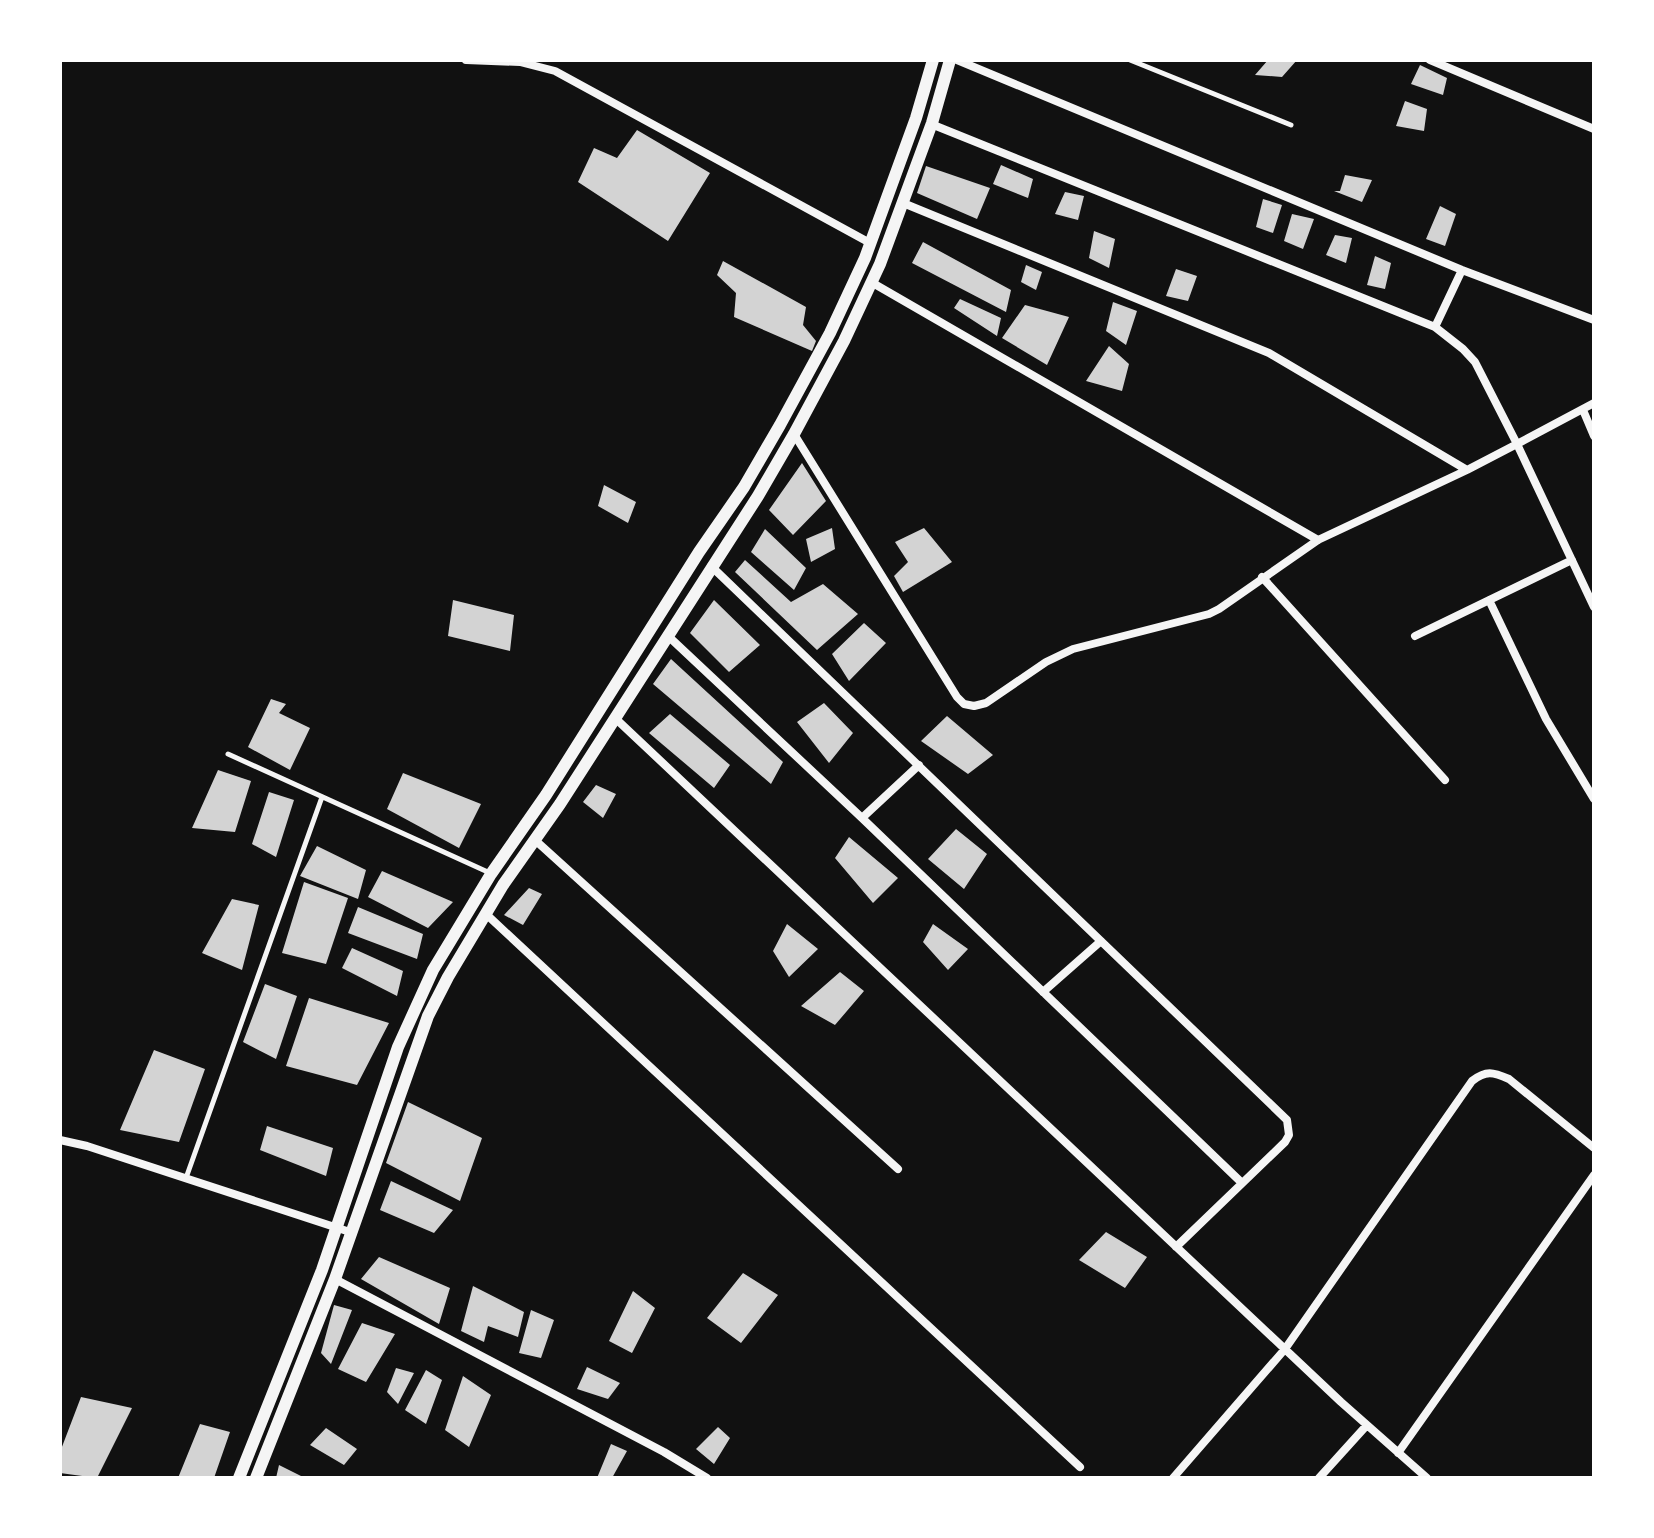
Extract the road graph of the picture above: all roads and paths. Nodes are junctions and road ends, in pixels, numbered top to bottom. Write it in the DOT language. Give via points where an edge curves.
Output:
graph roads {
  1 [pos="466,60"];
  2 [pos="933,60"];
  3 [pos="950,60"];
  4 [pos="957,60"];
  5 [pos="1130,60"];
  6 [pos="1430,60"];
  7 [pos="931,124"];
  8 [pos="1291,125"];
  9 [pos="1594,129"];
  10 [pos="903,203"];
  11 [pos="870,243"];
  12 [pos="1462,270"];
  13 [pos="871,282"];
  14 [pos="1594,320"];
  15 [pos="1435,327"];
  16 [pos="1594,403"];
  17 [pos="1583,410"];
  18 [pos="794,434"];
  19 [pos="1594,436"];
  20 [pos="1517,444"];
  21 [pos="1467,470"];
  22 [pos="1318,540"];
  23 [pos="1572,560"];
  24 [pos="710,566"];
  25 [pos="1262,577"];
  26 [pos="1489,600"];
  27 [pos="1594,607"];
  28 [pos="667,635"];
  29 [pos="1415,636"];
  30 [pos="615,718"];
  31 [pos="228,754"];
  32 [pos="919,765"];
  33 [pos="1445,780"];
  34 [pos="322,797"];
  35 [pos="1594,799"];
  36 [pos="862,818"];
  37 [pos="535,840"];
  38 [pos="491,874"];
  39 [pos="486,914"];
  40 [pos="1101,941"];
  41 [pos="1043,992"];
  42 [pos="60,1140"];
  43 [pos="1594,1148"];
  44 [pos="898,1169"];
  45 [pos="1594,1175"];
  46 [pos="186,1178"];
  47 [pos="1242,1183"];
  48 [pos="337,1227"];
  49 [pos="353,1233"];
  50 [pos="1176,1247"];
  51 [pos="335,1279"];
  52 [pos="1285,1349"];
  53 [pos="1367,1425"];
  54 [pos="1398,1453"];
  55 [pos="1080,1467"];
  56 [pos="239,1478"];
  57 [pos="256,1478"];
  58 [pos="707,1478"];
  59 [pos="1173,1478"];
  60 [pos="1319,1478"];
  61 [pos="1427,1478"];
  1 -- 11 [label="street" via="520,62 555,71"];
  2 -- 11 [label="street"];
  3 -- 7 [label="street"];
  4 -- 12 [label="street"];
  5 -- 8 [label="lane"];
  6 -- 9 [label="street"];
  7 -- 10 [label="street"];
  7 -- 15 [label="street"];
  10 -- 13 [label="street"];
  10 -- 21 [label="street" via="1269,353"];
  11 -- 38 [label="street" via="830,333 744,487"];
  12 -- 14 [label="street"];
  12 -- 15 [label="street"];
  13 -- 18 [label="street"];
  13 -- 22 [label="street"];
  15 -- 20 [label="street" via="1475,362"];
  16 -- 17 [label="street"];
  17 -- 19 [label="street"];
  17 -- 20 [label="street"];
  18 -- 24 [label="street"];
  18 -- 25 [label="street" via="964,704 986,703 1046,662 1085,645 1209,614"];
  20 -- 21 [label="street"];
  20 -- 23 [label="street"];
  21 -- 22 [label="street"];
  22 -- 25 [label="street"];
  23 -- 26 [label="street"];
  23 -- 27 [label="street"];
  24 -- 28 [label="street"];
  24 -- 32 [label="street"];
  25 -- 33 [label="street"];
  26 -- 29 [label="street"];
  26 -- 35 [label="street" via="1546,719"];
  28 -- 30 [label="street"];
  28 -- 36 [label="street"];
  30 -- 37 [label="street"];
  30 -- 50 [label="street"];
  31 -- 34 [label="lane"];
  32 -- 36 [label="street"];
  32 -- 40 [label="street"];
  34 -- 38 [label="lane"];
  34 -- 46 [label="lane"];
  36 -- 41 [label="street"];
  37 -- 39 [label="street"];
  37 -- 44 [label="street"];
  38 -- 48 [label="street" via="433,970 398,1047"];
  39 -- 49 [label="street" via="428,1016"];
  39 -- 55 [label="street"];
  40 -- 41 [label="street"];
  40 -- 47 [label="street" via="1287,1120 1285,1142"];
  41 -- 47 [label="street"];
  42 -- 46 [label="street"];
  43 -- 52 [label="street" via="1509,1079 1482,1073"];
  45 -- 54 [label="street"];
  46 -- 48 [label="street"];
  47 -- 50 [label="street"];
  48 -- 49 [label="street"];
  48 -- 56 [label="street"];
  49 -- 51 [label="street"];
  50 -- 52 [label="street"];
  51 -- 57 [label="street"];
  51 -- 58 [label="street"];
  52 -- 53 [label="street"];
  52 -- 59 [label="street"];
  53 -- 54 [label="street"];
  53 -- 60 [label="street"];
  54 -- 61 [label="street"];
}
